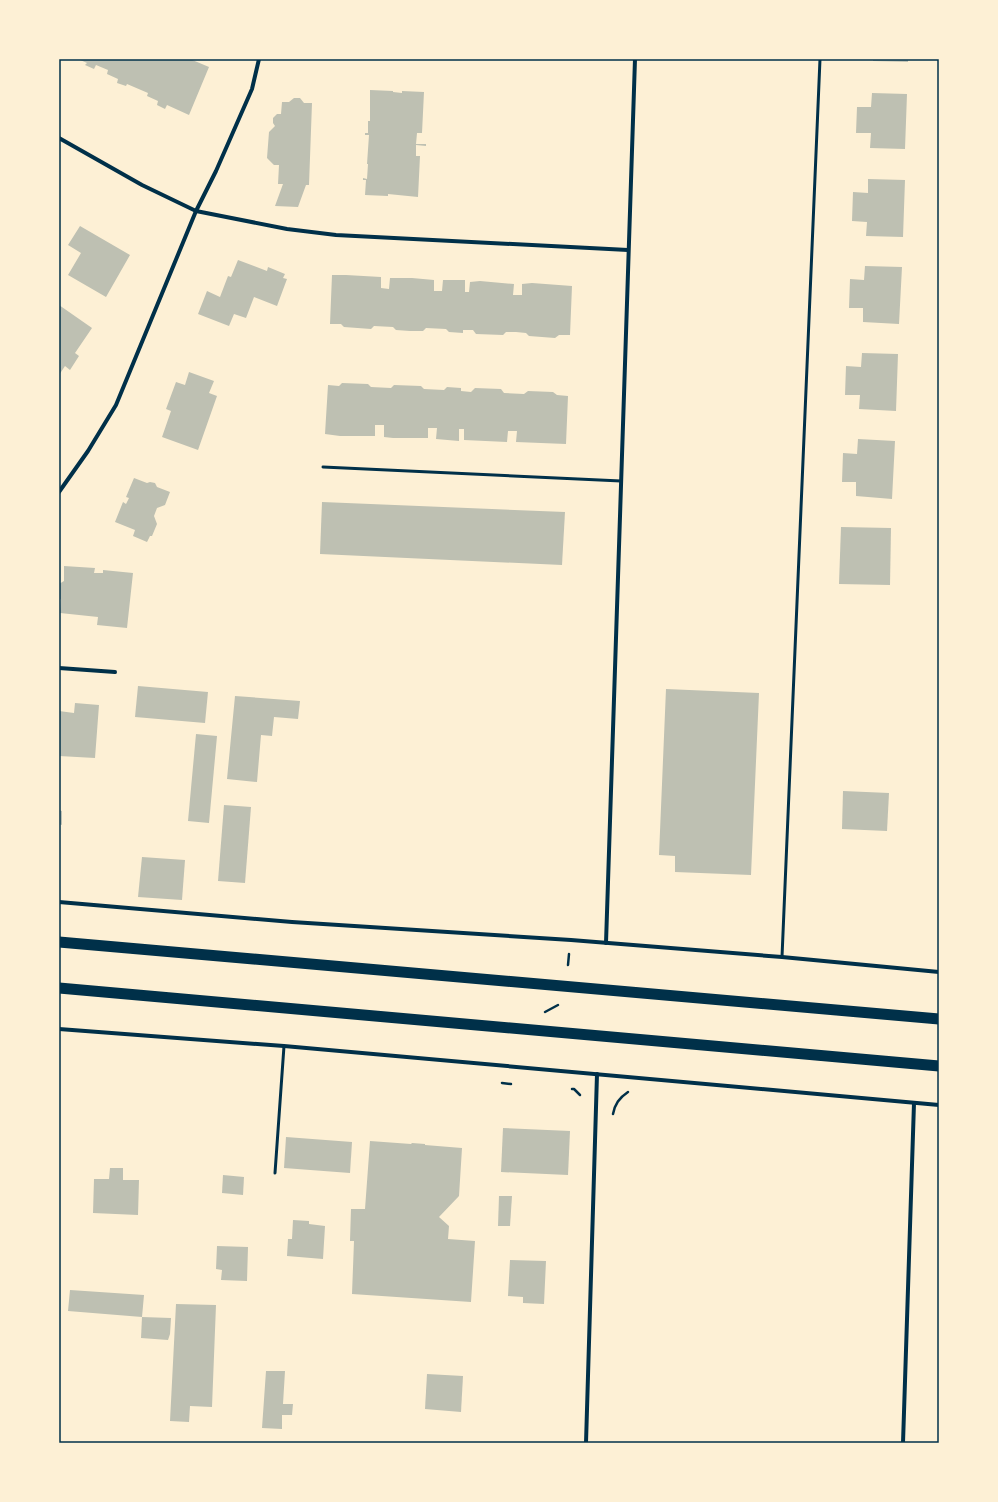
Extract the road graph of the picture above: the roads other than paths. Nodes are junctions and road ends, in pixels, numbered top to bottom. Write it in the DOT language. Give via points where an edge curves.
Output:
graph roads {
  1 [pos="259,59"];
  2 [pos="635,59"];
  3 [pos="820,59"];
  4 [pos="59,138"];
  5 [pos="196,211"];
  6 [pos="628,250"];
  7 [pos="322,467"];
  8 [pos="621,481"];
  9 [pos="59,492"];
  10 [pos="59,668"];
  11 [pos="115,672"];
  12 [pos="59,902"];
  13 [pos="59,942"];
  14 [pos="606,943"];
  15 [pos="782,957"];
  16 [pos="939,972"];
  17 [pos="59,988"];
  18 [pos="939,1019"];
  19 [pos="59,1029"];
  20 [pos="284,1046"];
  21 [pos="939,1066"];
  22 [pos="598,1074"];
  23 [pos="914,1102"];
  24 [pos="939,1105"];
  25 [pos="275,1173"];
  26 [pos="586,1443"];
  27 [pos="903,1443"];
  1 -- 5 [label="street" via="252,89"];
  2 -- 6 [label="street"];
  3 -- 15 [label="lane"];
  4 -- 5 [label="street" via="142,185"];
  5 -- 6 [label="street" via="287,229 336,235"];
  5 -- 9 [label="street" via="116,406"];
  6 -- 8 [label="street"];
  7 -- 8 [label="lane"];
  8 -- 14 [label="street"];
  10 -- 11 [label="street"];
  12 -- 14 [label="street"];
  13 -- 18 [label="highway"];
  14 -- 15 [label="street"];
  15 -- 16 [label="street"];
  17 -- 21 [label="highway"];
  19 -- 20 [label="street"];
  20 -- 22 [label="street"];
  20 -- 25 [label="lane"];
  22 -- 23 [label="street"];
  22 -- 26 [label="street"];
  23 -- 24 [label="street"];
  23 -- 27 [label="street"];
}
